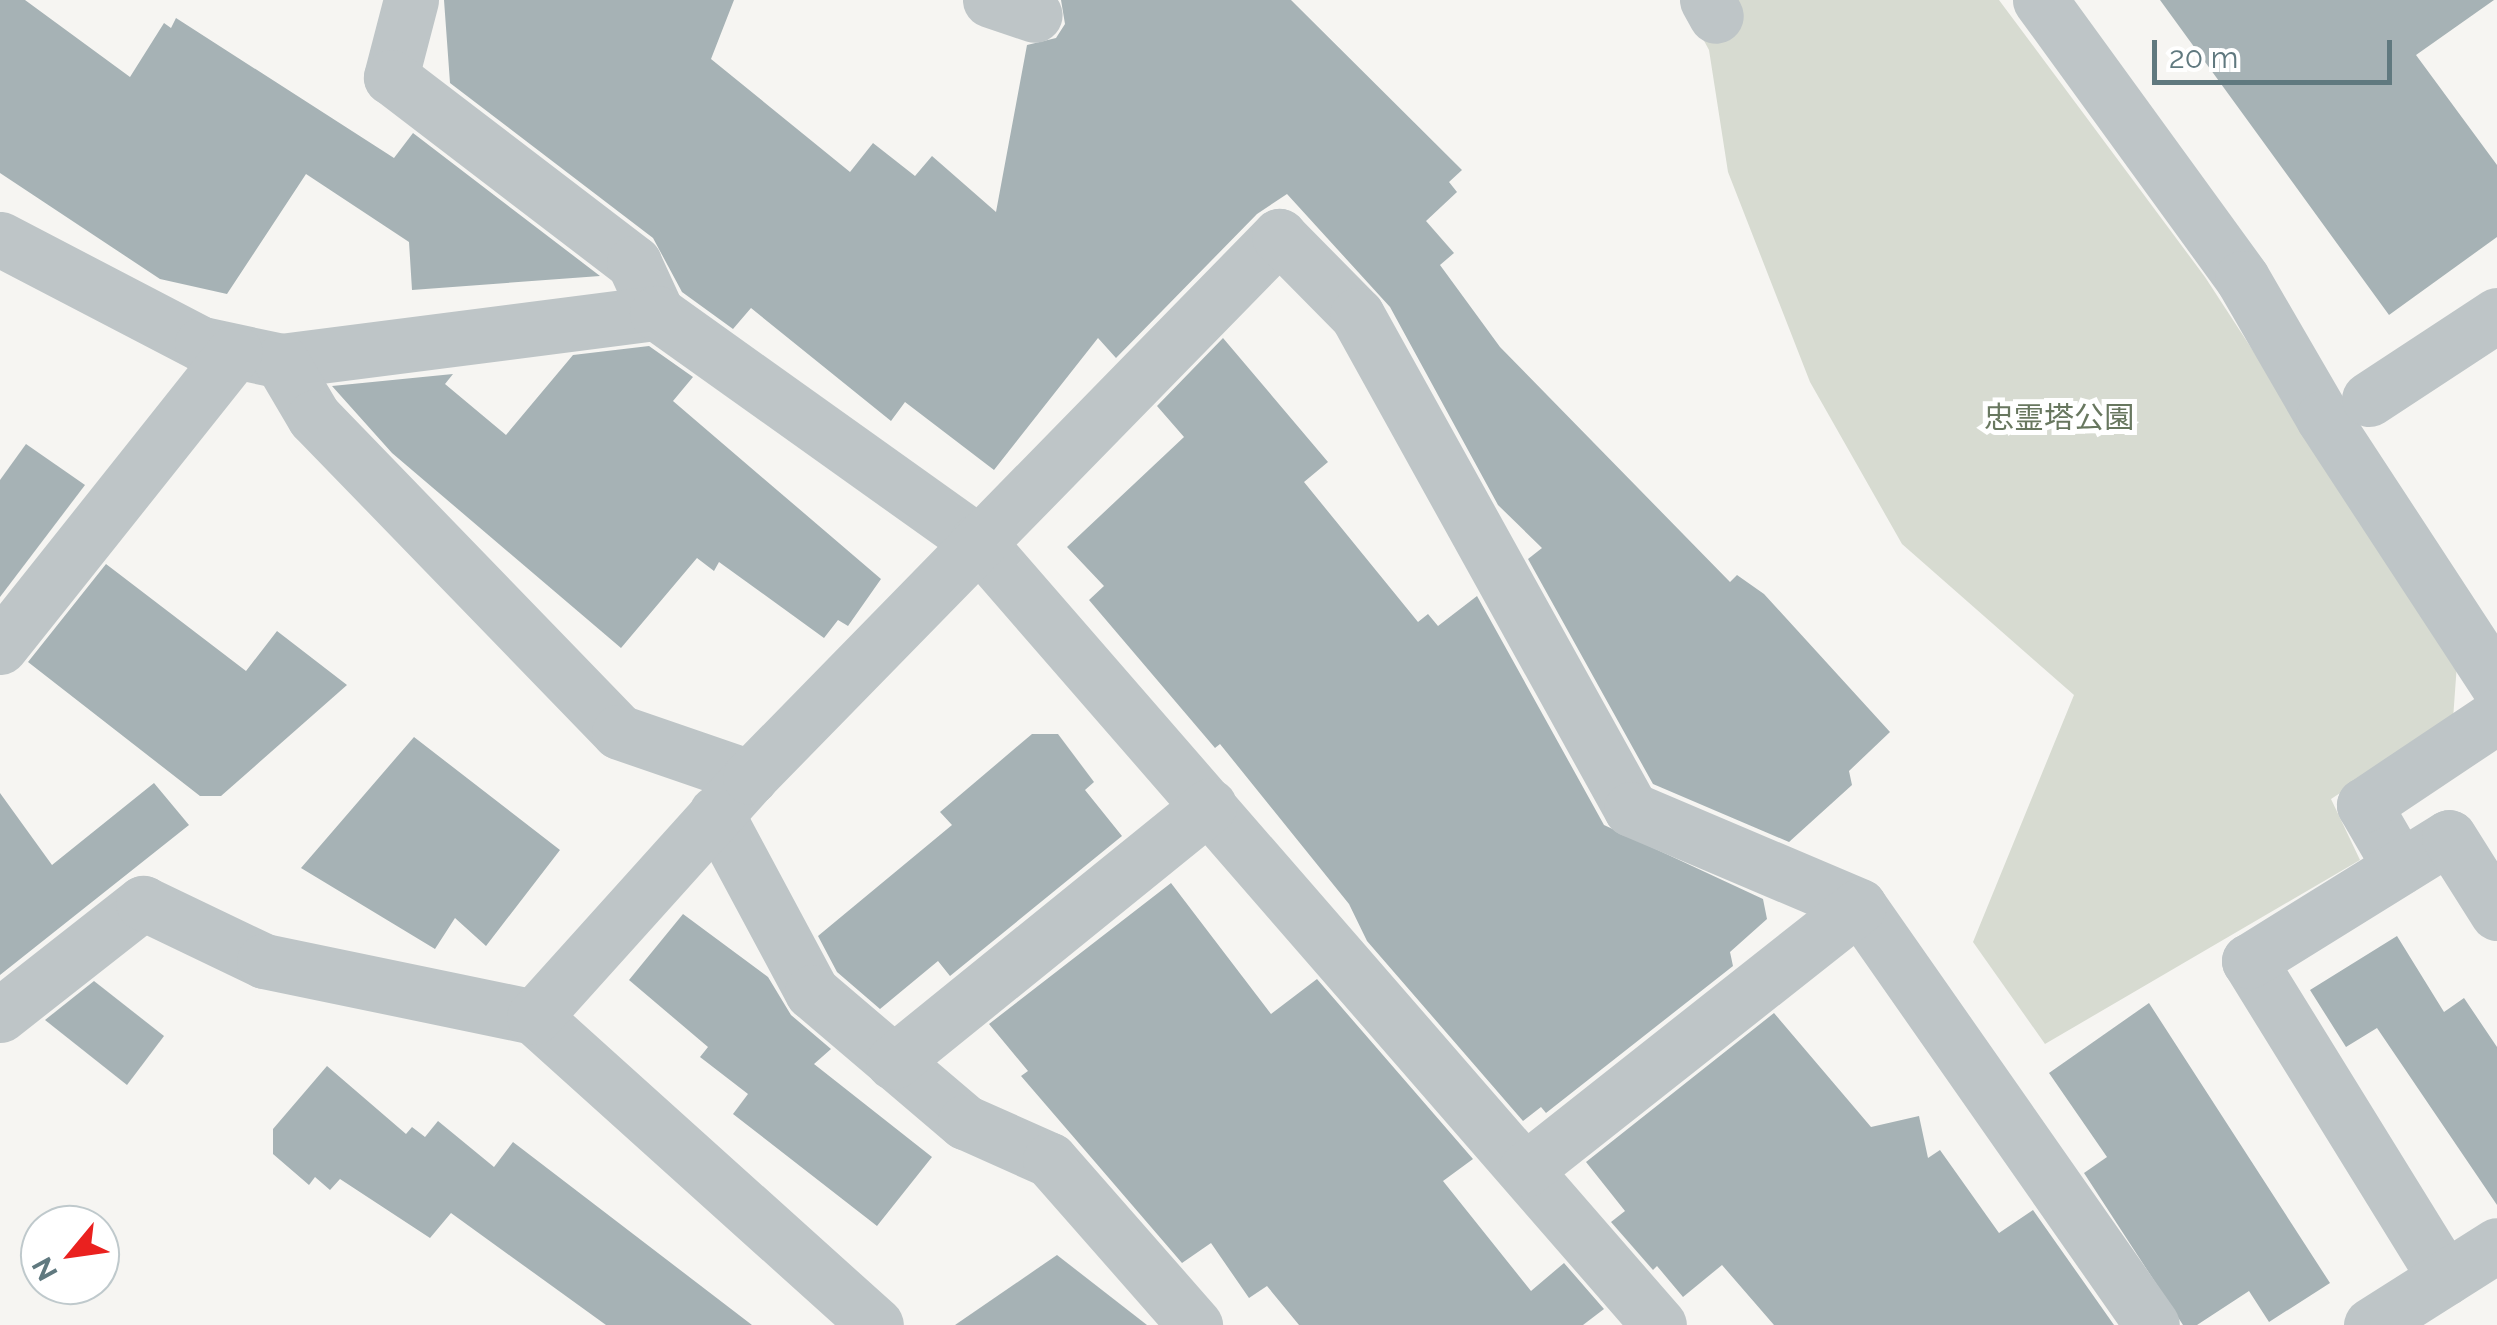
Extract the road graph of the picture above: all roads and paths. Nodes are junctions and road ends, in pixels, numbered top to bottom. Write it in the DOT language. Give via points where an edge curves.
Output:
graph roads {
  1 [pos="411,0"];
  2 [pos="2040,0"];
  3 [pos="0,238"];
  4 [pos="657,313"];
  5 [pos="2497,315"];
  6 [pos="258,356"];
  7 [pos="2369,399"];
  8 [pos="977,541"];
  9 [pos="0,646"];
  10 [pos="2497,684"];
  11 [pos="2497,716"];
  12 [pos="733,795"];
  13 [pos="1209,806"];
  14 [pos="2391,853"];
  15 [pos="1859,906"];
  16 [pos="2497,912"];
  17 [pos="0,1015"];
  18 [pos="534,1017"];
  19 [pos="893,1062"];
  20 [pos="1526,1169"];
  21 [pos="2497,1245"];
  22 [pos="2445,1278"];
  23 [pos="876,1325"];
  24 [pos="1195,1325"];
  25 [pos="1659,1325"];
  26 [pos="2152,1325"];
  27 [pos="2371,1325"];
  1 -- 4 [label="street" via="391,77 634,263"];
  2 -- 10 [label="street" via="2242,278 2323,418"];
  3 -- 6 [label="street" via="202,344"];
  4 -- 6 [label="street"];
  4 -- 8 [label="street"];
  5 -- 7 [label="street"];
  6 -- 9 [label="street"];
  6 -- 12 [label="street" via="619,732"];
  8 -- 12 [label="street"];
  8 -- 13 [label="street"];
  8 -- 15 [label="street" via="1279,236 1357,316 1630,810"];
  11 -- 14 [label="street" via="2364,805"];
  12 -- 18 [label="street"];
  12 -- 19 [label="street" via="812,992"];
  13 -- 19 [label="street"];
  13 -- 20 [label="street"];
  14 -- 16 [label="street" via="2448,837"];
  14 -- 22 [label="street" via="2248,961"];
  15 -- 20 [label="street"];
  15 -- 26 [label="street"];
  17 -- 18 [label="street" via="144,903 264,961"];
  18 -- 23 [label="street"];
  19 -- 24 [label="street" via="964,1122 1050,1160"];
  20 -- 25 [label="street"];
  21 -- 22 [label="street"];
  22 -- 27 [label="street"];
}
